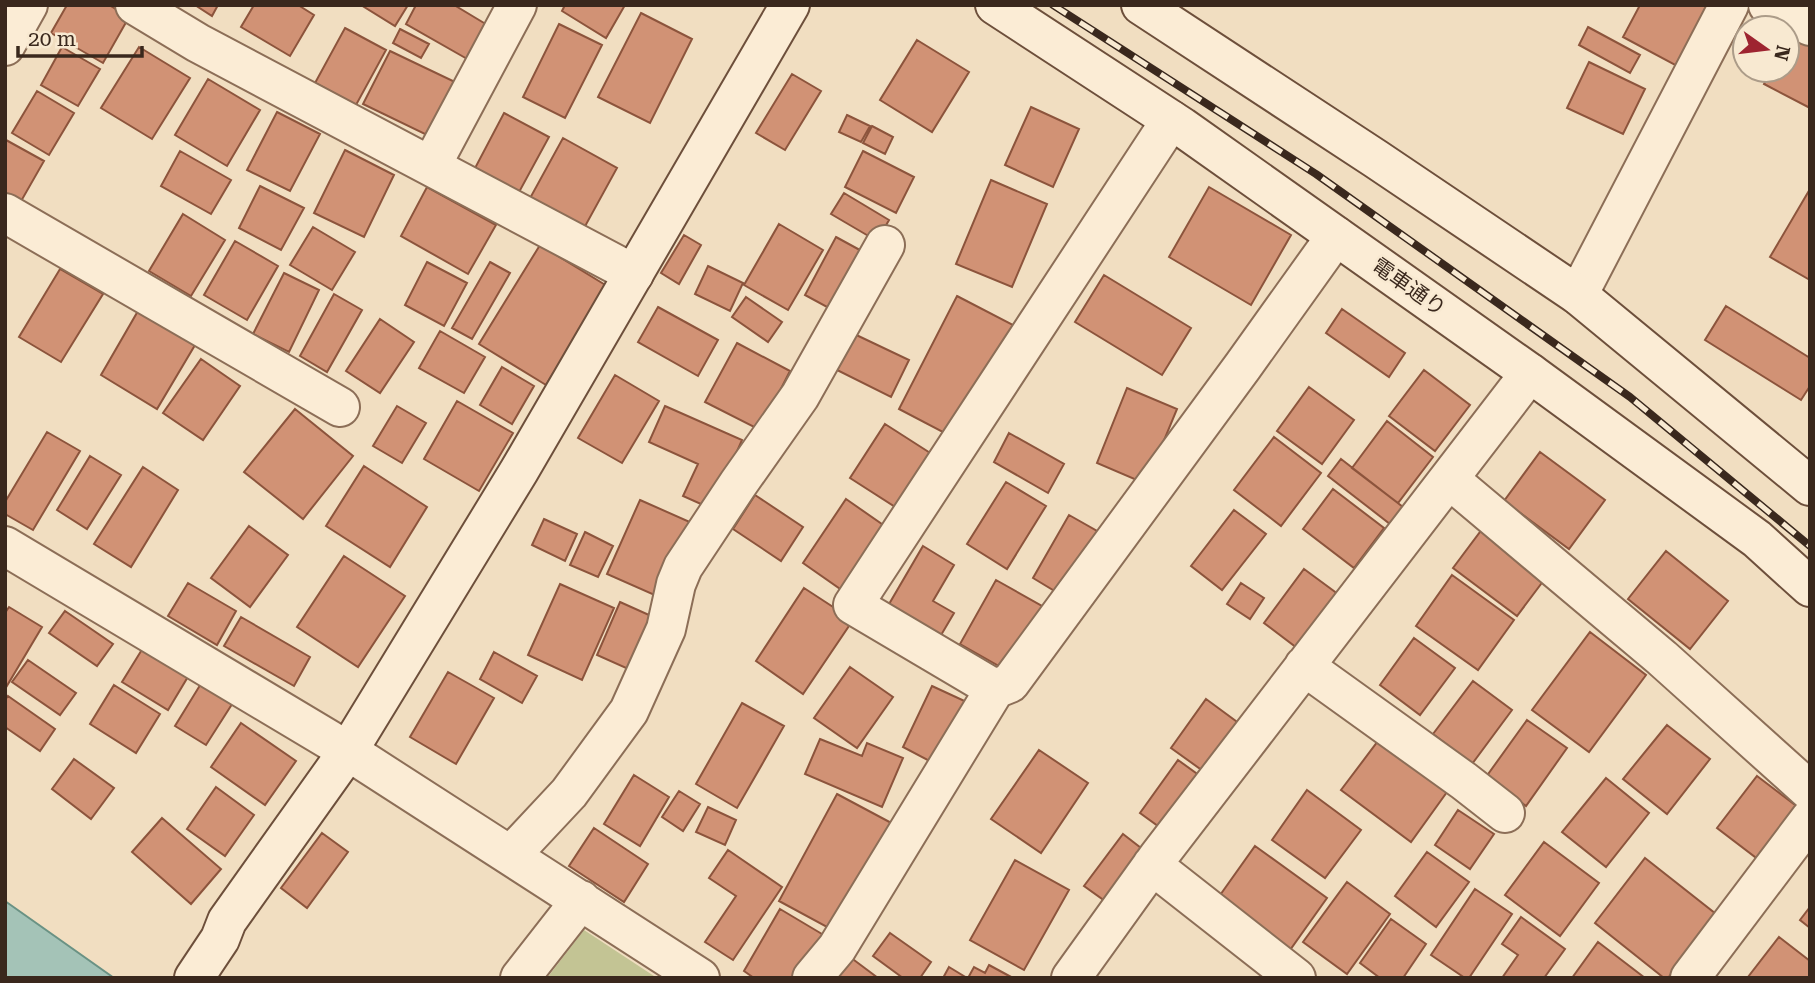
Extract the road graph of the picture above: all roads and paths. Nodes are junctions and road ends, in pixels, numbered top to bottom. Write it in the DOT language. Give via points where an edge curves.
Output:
graph roads {
  1 [pos="29,5"];
  2 [pos="135,5"];
  3 [pos="517,5"];
  4 [pos="790,5"];
  5 [pos="995,5"];
  6 [pos="1141,5"];
  7 [pos="1729,5"];
  8 [pos="1768,5"];
  9 [pos="1810,26"];
  10 [pos="5,46"];
  11 [pos="1171,120"];
  12 [pos="431,166"];
  13 [pos="5,213"];
  14 [pos="1336,236"];
  15 [pos="885,245"];
  16 [pos="634,274"];
  17 [pos="1578,295"];
  18 [pos="1530,373"];
  19 [pos="340,407"];
  20 [pos="1449,479"];
  21 [pos="1810,485"];
  22 [pos="5,546"];
  23 [pos="1810,587"];
  24 [pos="1304,666"];
  25 [pos="995,689"];
  26 [pos="348,751"];
  27 [pos="1810,791"];
  28 [pos="1504,813"];
  29 [pos="1810,819"];
  30 [pos="511,855"];
  31 [pos="1152,865"];
  32 [pos="580,900"];
  33 [pos="194,978"];
  34 [pos="520,978"];
  35 [pos="700,978"];
  36 [pos="813,978"];
  37 [pos="1071,978"];
  38 [pos="1296,978"];
  39 [pos="1690,978"];
  1 -- 10 [label="street"];
  2 -- 12 [label="street"];
  3 -- 12 [label="street"];
  4 -- 16 [label="street"];
  5 -- 11 [label="street, 電車通り"];
  6 -- 17 [label="street"];
  7 -- 17 [label="street"];
  8 -- 9 [label="street"];
  11 -- 14 [label="street, 電車通り"];
  11 -- 25 [label="street" via="853,605"];
  12 -- 16 [label="street"];
  13 -- 19 [label="street"];
  14 -- 18 [label="street, 電車通り"];
  14 -- 25 [label="street" via="1010,683"];
  15 -- 30 [label="street" via="800,396 683,567 666,629 629,711 569,793"];
  16 -- 26 [label="street"];
  17 -- 21 [label="street"];
  18 -- 20 [label="street"];
  18 -- 23 [label="street, 電車通り" via="1757,538"];
  20 -- 24 [label="street"];
  20 -- 27 [label="street" via="1662,658"];
  22 -- 26 [label="street"];
  24 -- 28 [label="street"];
  24 -- 31 [label="street"];
  25 -- 36 [label="street" via="837,948"];
  26 -- 30 [label="street"];
  26 -- 33 [label="street" via="227,921"];
  29 -- 39 [label="street"];
  30 -- 32 [label="street"];
  31 -- 37 [label="street"];
  31 -- 38 [label="street"];
  32 -- 34 [label="street"];
  32 -- 35 [label="street"];
}
